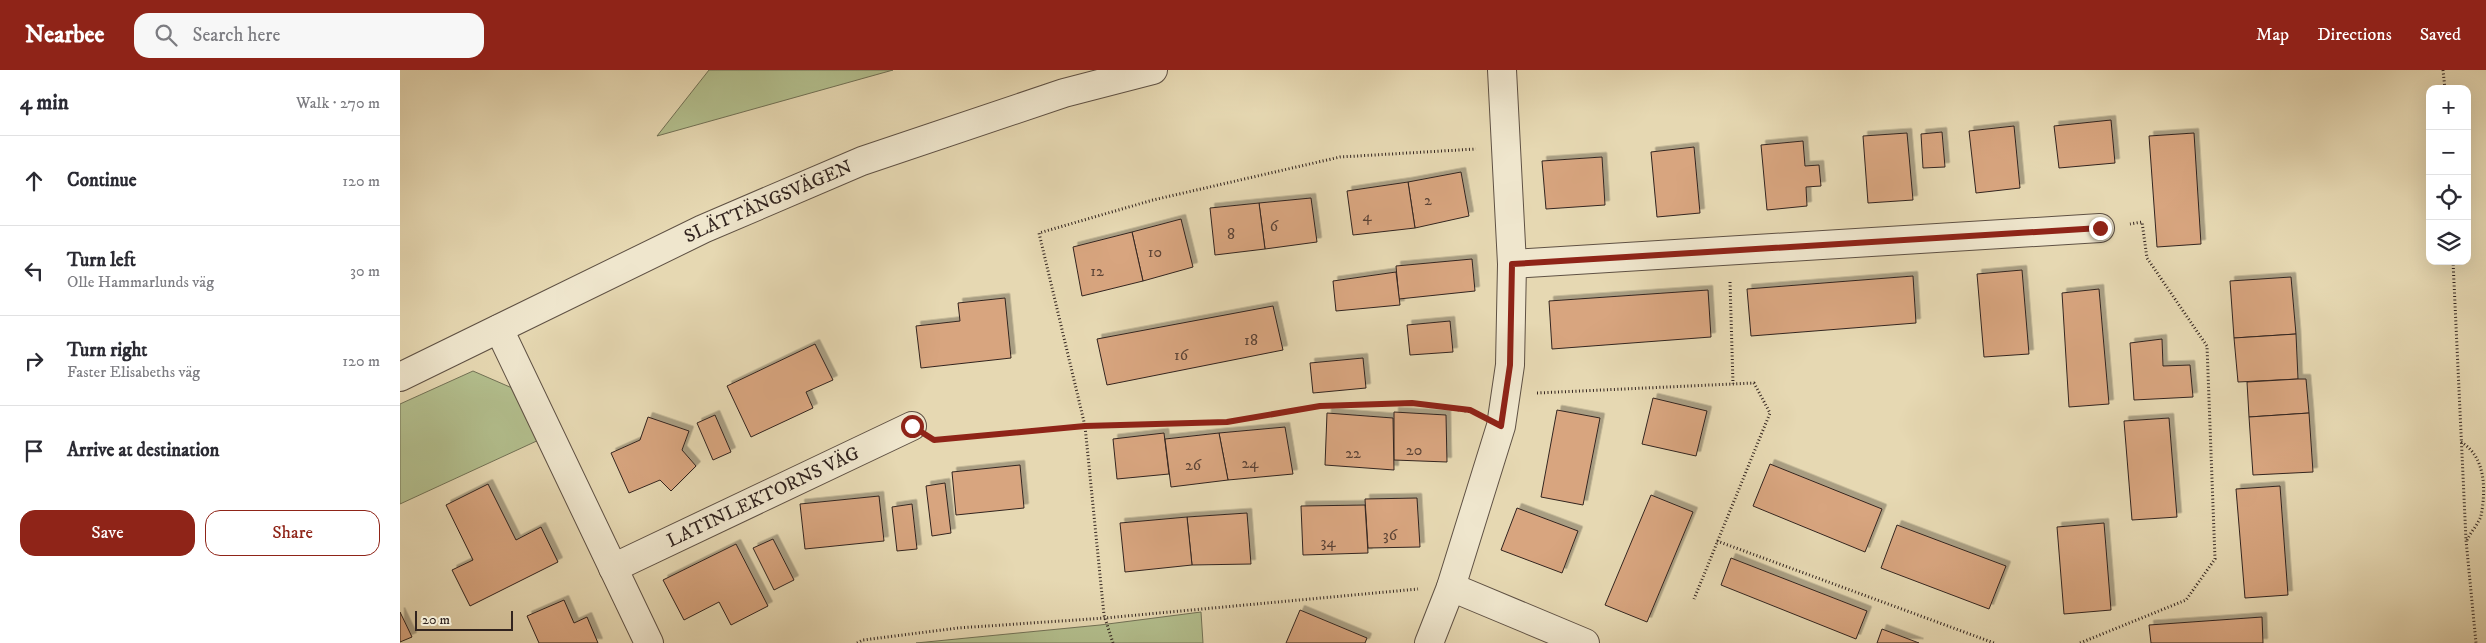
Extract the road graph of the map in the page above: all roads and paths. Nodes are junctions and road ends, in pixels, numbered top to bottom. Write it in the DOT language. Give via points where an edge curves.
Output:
graph roads {
  1 [pos="1153,70"];
  2 [pos="1502,70"];
  3 [pos="2443,70"];
  4 [pos="2445,85"];
  5 [pos="1507,147"];
  6 [pos="2100,228"];
  7 [pos="1729,251"];
  8 [pos="1512,264"];
  9 [pos="2453,265"];
  10 [pos="498,329"];
  11 [pos="400,377"];
  12 [pos="1733,384"];
  13 [pos="1506,395"];
  14 [pos="912,426"];
  15 [pos="1085,426"];
  16 [pos="1501,426"];
  17 [pos="2462,442"];
  18 [pos="2485,484"];
  19 [pos="2466,540"];
  20 [pos="1718,542"];
  21 [pos="613,568"];
  22 [pos="1451,586"];
  23 [pos="1694,599"];
  24 [pos="1105,618"];
  25 [pos="649,643"];
  26 [pos="857,643"];
  27 [pos="1113,643"];
  28 [pos="1429,643"];
  29 [pos="1585,643"];
  30 [pos="1994,643"];
  31 [pos="2080,643"];
  32 [pos="2476,643"];
  1 -- 10 [label="street, SLÄTTÄNGSVÄGEN" via="1064,93 862,161 704,229"];
  2 -- 5 [label="street"];
  3 -- 4 [label="path"];
  5 -- 8 [label="street"];
  5 -- 15 [label="path" via="1340,157 1153,200 1039,233"];
  6 -- 7 [label="street"];
  6 -- 31 [label="path" via="2142,222 2147,258 2207,346 2215,559 2186,600"];
  7 -- 8 [label="street"];
  7 -- 12 [label="path"];
  8 -- 13 [label="street" via="1510,365"];
  9 -- 17 [label="path"];
  10 -- 11 [label="street, SLÄTTÄNGSVÄGEN"];
  10 -- 21 [label="street"];
  12 -- 13 [label="path"];
  12 -- 20 [label="path" via="1754,383 1770,413"];
  13 -- 16 [label="street"];
  14 -- 15 [label="path" via="934,440"];
  14 -- 21 [label="street, LATINLEKTORNS VÄG"];
  15 -- 16 [label="path" via="1227,422 1320,406 1412,403 1470,410"];
  15 -- 24 [label="path"];
  16 -- 22 [label="street"];
  17 -- 18 [label="path" via="2472,448 2480,459"];
  17 -- 19 [label="path"];
  18 -- 19 [label="path" via="2481,517"];
  19 -- 32 [label="path"];
  20 -- 23 [label="path"];
  20 -- 30 [label="path"];
  21 -- 25 [label="street"];
  22 -- 24 [label="path"];
  22 -- 28 [label="street"];
  22 -- 29 [label="street"];
  24 -- 26 [label="path" via="958,628"];
  24 -- 27 [label="path"];
}
